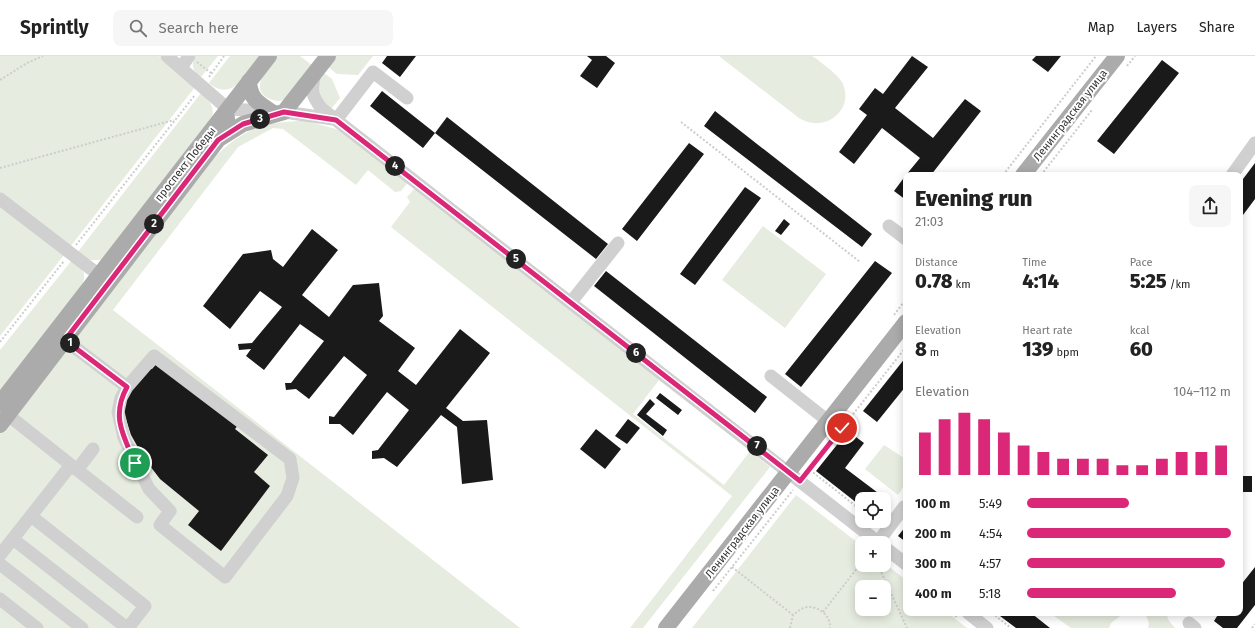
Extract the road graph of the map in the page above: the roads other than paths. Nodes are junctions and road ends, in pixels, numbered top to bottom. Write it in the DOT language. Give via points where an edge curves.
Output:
graph roads {
  1 [pos="167,56"];
  2 [pos="269,56"];
  3 [pos="328,56"];
  4 [pos="1118,56"];
  5 [pos="192,58"];
  6 [pos="180,68"];
  7 [pos="315,73"];
  8 [pos="249,81"];
  9 [pos="407,98"];
  10 [pos="228,109"];
  11 [pos="278,112"];
  12 [pos="336,120"];
  13 [pos="218,140"];
  14 [pos="1255,144"];
  15 [pos="1025,172"];
  16 [pos="1234,172"];
  17 [pos="0,199"];
  18 [pos="889,226"];
  19 [pos="903,237"];
  20 [pos="618,243"];
  21 [pos="104,279"];
  22 [pos="571,302"];
  23 [pos="903,326"];
  24 [pos="65,340"];
  25 [pos="771,376"];
  26 [pos="127,387"];
  27 [pos="2,414"];
  28 [pos="828,421"];
  29 [pos="93,448"];
  30 [pos="74,468"];
  31 [pos="794,476"];
  32 [pos="903,509"];
  33 [pos="31,516"];
  34 [pos="137,517"];
  35 [pos="870,536"];
  36 [pos="885,536"];
  37 [pos="13,539"];
  38 [pos="891,552"];
  39 [pos="0,555"];
  40 [pos="903,562"];
  41 [pos="0,564"];
  42 [pos="0,599"];
  43 [pos="974,616"];
  44 [pos="37,628"];
  45 [pos="82,628"];
  46 [pos="127,628"];
  47 [pos="666,628"];
  48 [pos="987,628"];
  1 -- 6 [label="street"];
  2 -- 8 [label="main road, проспект Победы"];
  3 -- 7 [label="main road"];
  4 -- 15 [label="main road, Ленинградская улица"];
  5 -- 6 [label="street"];
  6 -- 10 [label="street"];
  7 -- 11 [label="main road"];
  7 -- 12 [label="street" via="311,89 314,100"];
  8 -- 10 [label="main road, проспект Победы"];
  8 -- 11 [label="main road" via="250,91 256,101"];
  9 -- 12 [label="street" via="373,72"];
  10 -- 11 [label="street"];
  10 -- 13 [label="main road, проспект Победы" via="227,124"];
  10 -- 21 [label="main road, проспект Победы"];
  11 -- 12 [label="street"];
  11 -- 13 [label="main road, проспект Победы" via="243,124"];
  12 -- 22 [label="street"];
  13 -- 21 [label="main road, проспект Победы"];
  14 -- 16 [label="street"];
  17 -- 21 [label="street"];
  18 -- 19 [label="street"];
  20 -- 22 [label="street"];
  21 -- 24 [label="main road, проспект Победы"];
  21 -- 27 [label="main road, проспект Победы"];
  22 -- 31 [label="street"];
  23 -- 28 [label="main road, Ленинградская улица"];
  24 -- 26 [label="street"];
  24 -- 27 [label="main road, проспект Победы"];
  25 -- 28 [label="street"];
  26 -- 26 [label="street" via="154,356 290,459 293,478 287,496 225,577 160,525 170,511 149,489 135,463 118,412"];
  27 -- 30 [label="street"];
  28 -- 31 [label="main road, Ленинградская улица"];
  29 -- 30 [label="street"];
  30 -- 33 [label="street"];
  30 -- 34 [label="street"];
  31 -- 35 [label="street"];
  31 -- 47 [label="main road, Ленинградская улица"];
  32 -- 36 [label="street"];
  33 -- 37 [label="street"];
  33 -- 46 [label="street" via="145,606"];
  37 -- 39 [label="street"];
  37 -- 46 [label="street"];
  38 -- 40 [label="street"];
  41 -- 45 [label="street"];
  42 -- 44 [label="street"];
  43 -- 48 [label="street"];
}
